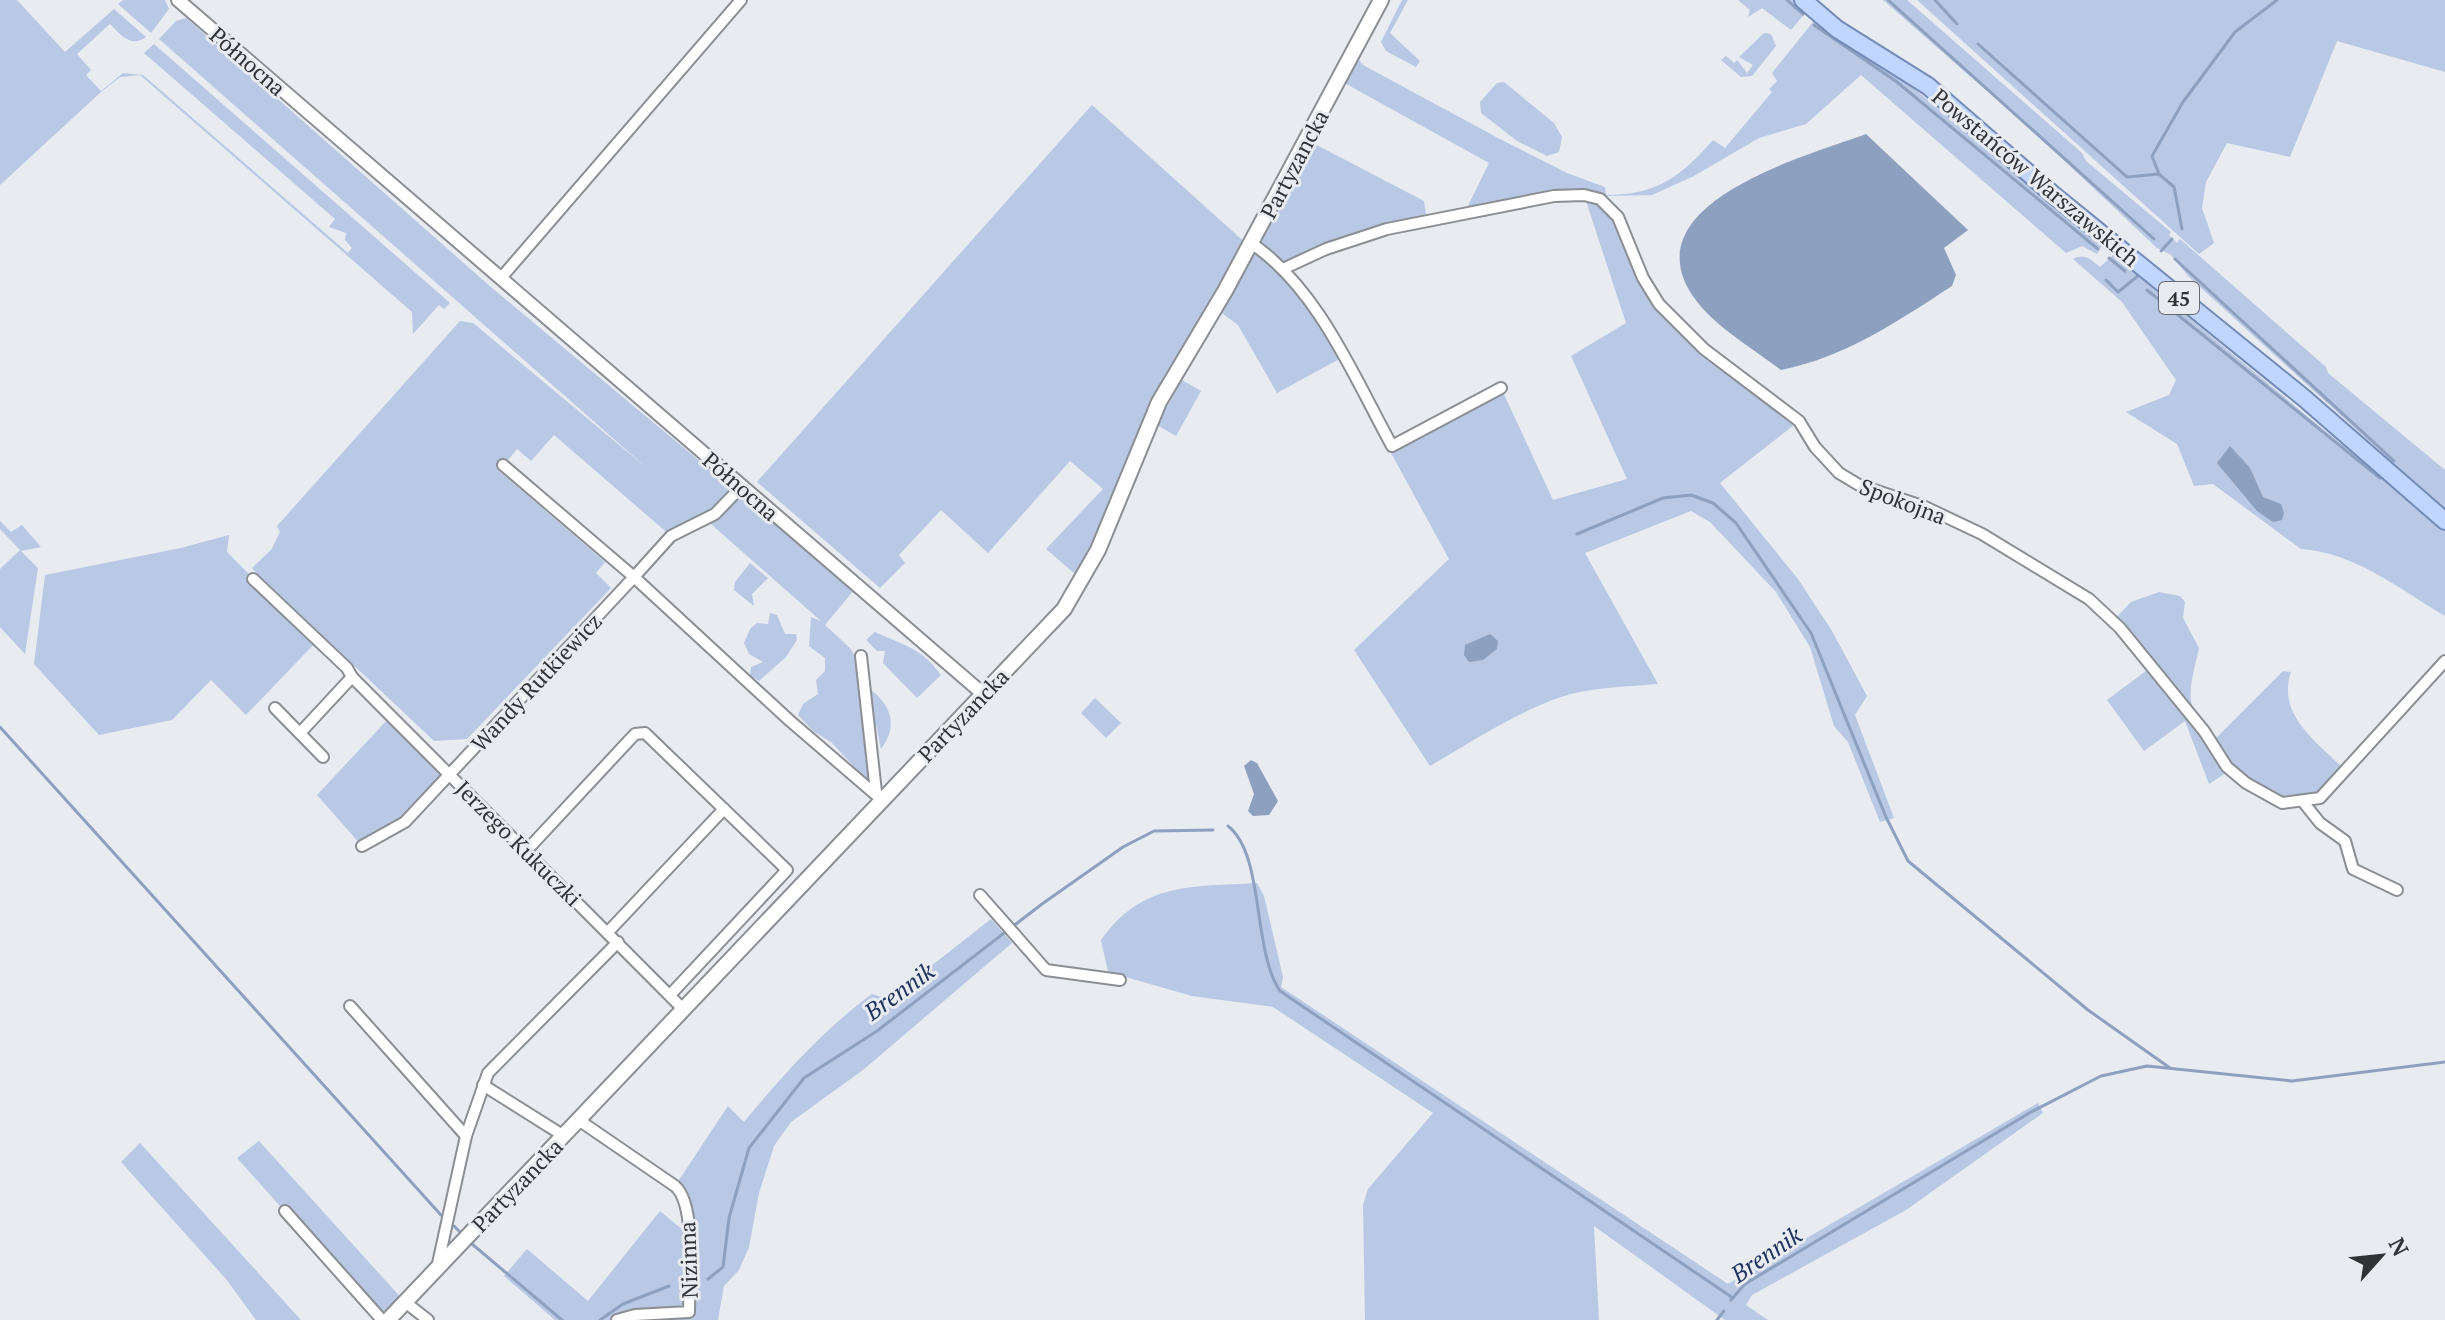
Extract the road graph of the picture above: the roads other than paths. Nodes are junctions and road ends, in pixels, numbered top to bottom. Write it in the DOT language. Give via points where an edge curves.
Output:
graph roads {
  1 [pos="178,0"];
  2 [pos="741,0"];
  3 [pos="1381,0"];
  4 [pos="1803,0"];
  5 [pos="1251,243"];
  6 [pos="1285,268"];
  7 [pos="501,278"];
  8 [pos="1501,388"];
  9 [pos="503,465"];
  10 [pos="742,486"];
  11 [pos="2445,521"];
  12 [pos="634,577"];
  13 [pos="253,579"];
  14 [pos="861,656"];
  15 [pos="2445,661"];
  16 [pos="352,677"];
  17 [pos="982,693"];
  18 [pos="275,708"];
  19 [pos="300,733"];
  20 [pos="323,757"];
  21 [pos="450,774"];
  22 [pos="879,796"];
  23 [pos="2304,803"];
  24 [pos="724,809"];
  25 [pos="362,846"];
  26 [pos="527,850"];
  27 [pos="2397,890"];
  28 [pos="980,895"];
  29 [pos="608,932"];
  30 [pos="618,942"];
  31 [pos="1120,980"];
  32 [pos="670,995"];
  33 [pos="350,1006"];
  34 [pos="684,1010"];
  35 [pos="483,1085"];
  36 [pos="580,1121"];
  37 [pos="466,1136"];
  38 [pos="564,1136"];
  39 [pos="285,1211"];
  40 [pos="436,1270"];
  41 [pos="405,1302"];
  42 [pos="382,1320"];
  43 [pos="388,1320"];
  44 [pos="428,1320"];
  45 [pos="617,1320"];
  1 -- 7 [label="street, Północna"];
  2 -- 7 [label="street"];
  3 -- 5 [label="main road, Partyzancka"];
  4 -- 11 [label="main road, Powstańców Warszawskich / 45" via="1860,45 1928,86"];
  5 -- 6 [label="street"];
  5 -- 17 [label="main road, Partyzancka" via="1159,402 1079,585 1054,621"];
  6 -- 8 [label="street" via="1392,446"];
  6 -- 23 [label="street, Spokojna" via="1400,226 1554,196 1600,199 1618,217 1659,304 1704,349 1799,421 1839,473 1938,512 2073,588 2120,628 2235,775 2282,803"];
  7 -- 10 [label="street, Północna"];
  9 -- 12 [label="street"];
  10 -- 12 [label="street, Wandy Rutkiewicz" via="720,510 671,536"];
  10 -- 17 [label="street, Północna"];
  12 -- 21 [label="street, Wandy Rutkiewicz"];
  12 -- 22 [label="street"];
  13 -- 16 [label="street, Jerzego Kukuczki"];
  14 -- 22 [label="street"];
  15 -- 23 [label="street" via="2327,791"];
  16 -- 19 [label="street"];
  16 -- 21 [label="street, Jerzego Kukuczki"];
  17 -- 22 [label="main road, Partyzancka"];
  18 -- 19 [label="street"];
  19 -- 20 [label="street"];
  21 -- 25 [label="street, Wandy Rutkiewicz" via="405,822"];
  21 -- 26 [label="street, Jerzego Kukuczki"];
  22 -- 34 [label="main road, Partyzancka"];
  23 -- 27 [label="street" via="2345,841 2353,869"];
  24 -- 26 [label="street" via="645,733 635,734"];
  24 -- 29 [label="street"];
  24 -- 32 [label="street" via="787,870"];
  26 -- 29 [label="street, Jerzego Kukuczki"];
  28 -- 31 [label="street" via="1046,970"];
  29 -- 30 [label="street, Jerzego Kukuczki"];
  30 -- 32 [label="street, Jerzego Kukuczki"];
  30 -- 35 [label="street" via="488,1073"];
  32 -- 34 [label="street, Jerzego Kukuczki"];
  33 -- 37 [label="street"];
  34 -- 36 [label="main road, Partyzancka"];
  35 -- 37 [label="street"];
  35 -- 38 [label="street"];
  36 -- 38 [label="main road, Partyzancka"];
  36 -- 45 [label="street, Nizinna" via="675,1186 684,1198 689,1312"];
  37 -- 40 [label="street"];
  38 -- 40 [label="main road, Partyzancka"];
  39 -- 42 [label="street"];
  40 -- 41 [label="main road, Partyzancka"];
  41 -- 43 [label="main road, Partyzancka"];
  41 -- 44 [label="street"];
}
